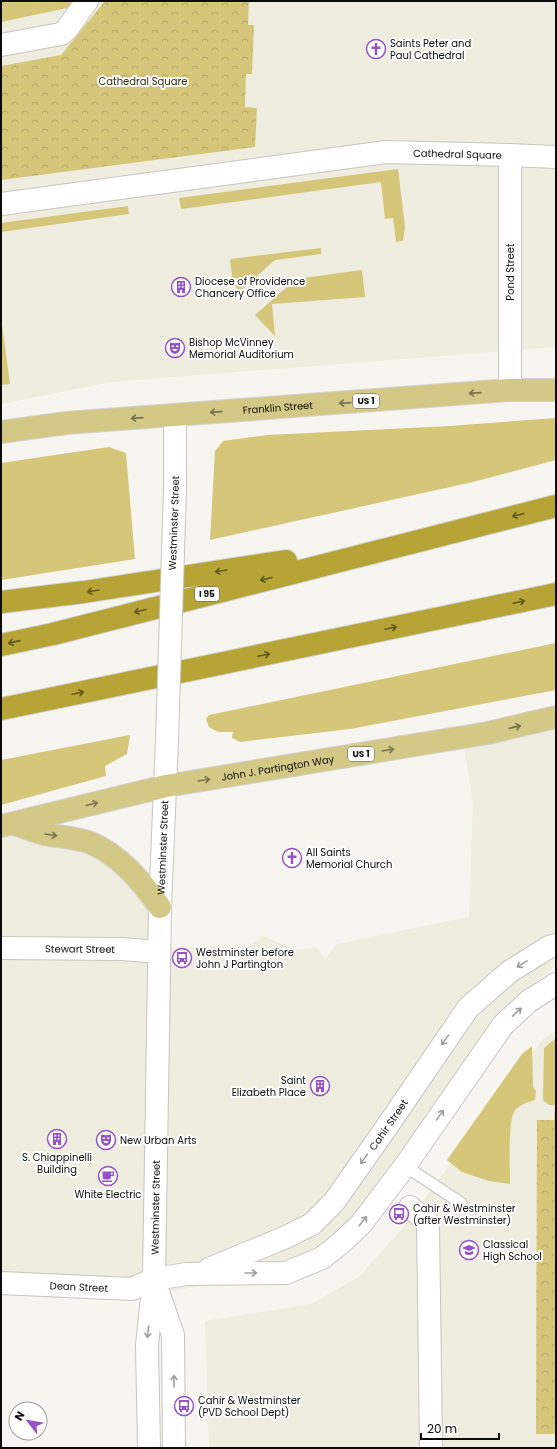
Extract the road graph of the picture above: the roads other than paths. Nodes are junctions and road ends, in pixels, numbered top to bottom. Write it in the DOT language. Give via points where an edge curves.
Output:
graph roads {
  1 [pos="87,1"];
  2 [pos="1,45"];
  3 [pos="510,154"];
  4 [pos="556,157"];
  5 [pos="1,204"];
  6 [pos="510,390"];
  7 [pos="556,390"];
  8 [pos="176,415"];
  9 [pos="1,432"];
  10 [pos="556,506"];
  11 [pos="412,541"];
  12 [pos="556,594"];
  13 [pos="1,602"];
  14 [pos="1,645"];
  15 [pos="1,709"];
  16 [pos="556,717"];
  17 [pos="166,786"];
  18 [pos="7,825"];
  19 [pos="160,908"];
  20 [pos="556,944"];
  21 [pos="1,948"];
  22 [pos="160,952"];
  23 [pos="556,984"];
  24 [pos="405,1166"];
  25 [pos="460,1203"];
  26 [pos="410,1207"];
  27 [pos="198,1273"];
  28 [pos="154,1279"];
  29 [pos="1,1282"];
  30 [pos="149,1448"];
  31 [pos="174,1448"];
  32 [pos="431,1448"];
  1 -- 2 [label="street" via="61,34"];
  3 -- 4 [label="street, Cathedral Square"];
  3 -- 5 [label="street, Cathedral Square" via="386,152"];
  3 -- 6 [label="street, Pond Street"];
  6 -- 7 [label="main road, Franklin Street / US 1"];
  6 -- 8 [label="main road, Franklin Street / US 1, one-way"];
  8 -- 9 [label="main road, Franklin Street / US 1, one-way" via="66,423"];
  8 -- 17 [label="street, Westminster Street, bridge"];
  10 -- 11 [label="highway, I 95, one-way"];
  11 -- 13 [label="highway, one-way" via="84,592"];
  11 -- 14 [label="highway, I 95, one-way" via="61,632"];
  15 -- 12 [label="highway, one-way"];
  17 -- 16 [label="main road, John J. Partington Way / US 1, one-way" via="488,733"];
  18 -- 17 [label="main road, John J. Partington Way / US 1, one-way"];
  17 -- 19 [label="street, Westminster Street"];
  18 -- 19 [label="main road, one-way" via="91,843 108,852 132,872"];
  19 -- 22 [label="street, Westminster Street"];
  20 -- 27 [label="street, Cahir Street, one-way" via="509,972 468,1008 338,1196 312,1224"];
  21 -- 22 [label="street, Stewart Street"];
  22 -- 28 [label="street, Westminster Street"];
  24 -- 23 [label="street, Cahir Street, one-way" via="503,1025 529,1001"];
  24 -- 25 [label="lane"];
  27 -- 24 [label="street, Cahir Street, one-way" via="286,1273 322,1258 361,1224"];
  26 -- 32 [label="street" via="428,1223"];
  27 -- 28 [label="street, Cahir Street"];
  28 -- 29 [label="street, Dean Street" via="132,1289"];
  28 -- 30 [label="street, Westminster Street, one-way" via="147,1345"];
  31 -- 28 [label="street, Westminster Street, one-way" via="173,1335"];
}
